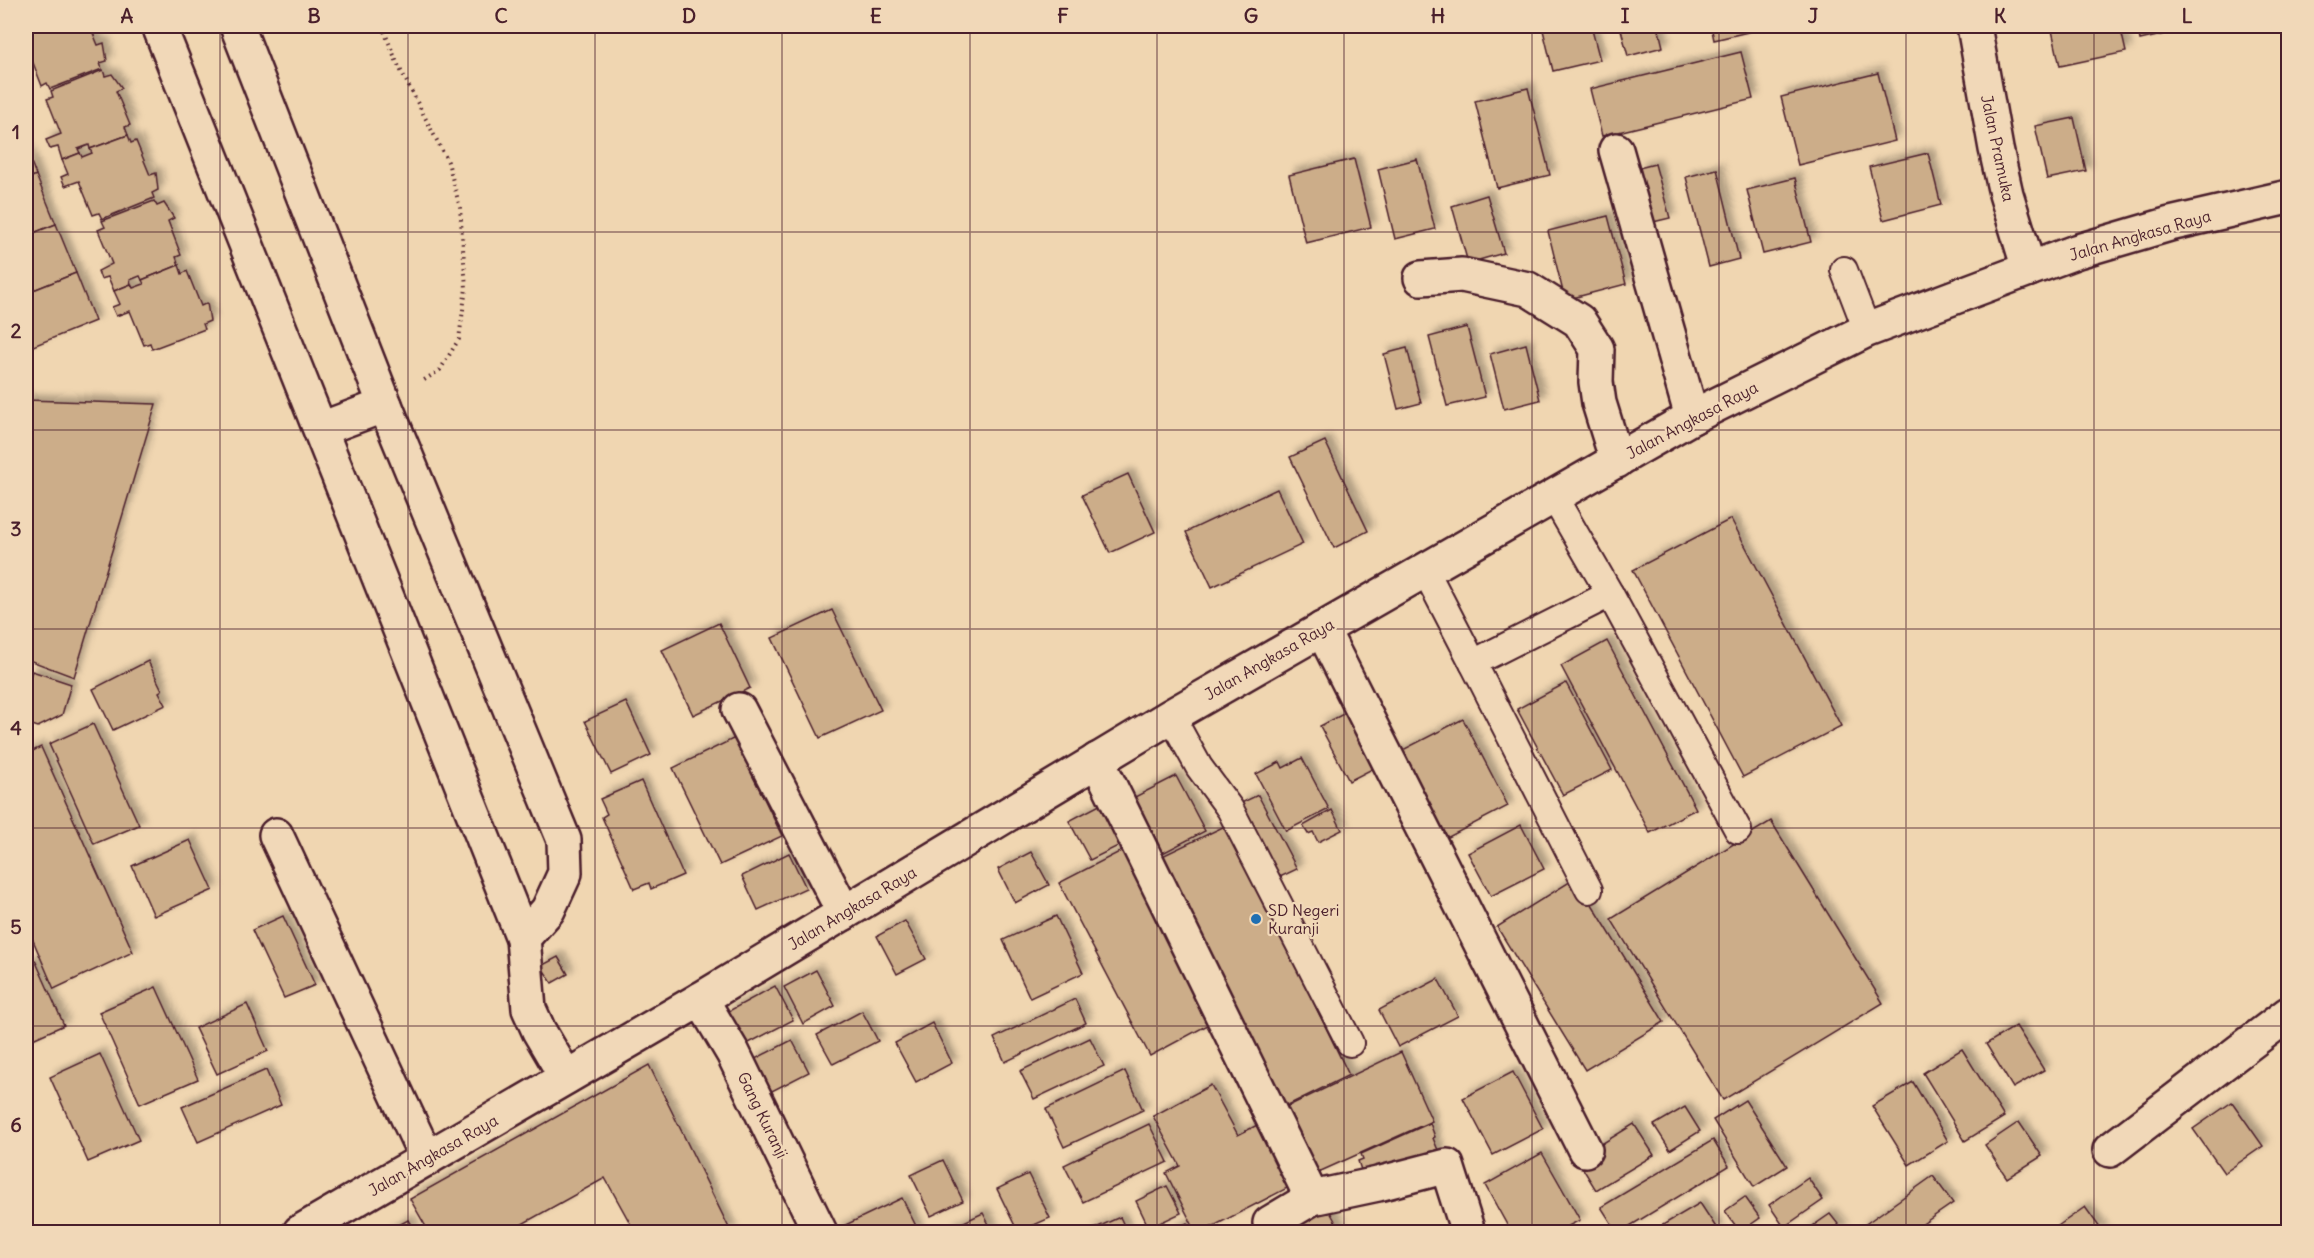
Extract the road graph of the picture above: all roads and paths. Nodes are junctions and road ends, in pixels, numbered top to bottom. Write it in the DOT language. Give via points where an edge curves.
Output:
graph roads {
  1 [pos="159,26"];
  2 [pos="237,26"];
  3 [pos="382,26"];
  4 [pos="1974,26"];
  5 [pos="1616,150"];
  6 [pos="2289,197"];
  7 [pos="2029,269"];
  8 [pos="1844,270"];
  9 [pos="1421,278"];
  10 [pos="1867,330"];
  11 [pos="385,405"];
  12 [pos="1692,417"];
  13 [pos="321,429"];
  14 [pos="1617,461"];
  15 [pos="1554,497"];
  16 [pos="1425,570"];
  17 [pos="1610,594"];
  18 [pos="1322,629"];
  19 [pos="1473,663"];
  20 [pos="739,710"];
  21 [pos="1171,716"];
  22 [pos="1097,760"];
  23 [pos="1737,830"];
  24 [pos="276,835"];
  25 [pos="1589,890"];
  26 [pos="844,914"];
  27 [pos="523,938"];
  28 [pos="700,999"];
  29 [pos="2289,1014"];
  30 [pos="1350,1043"];
  31 [pos="552,1053"];
  32 [pos="2110,1149"];
  33 [pos="1585,1150"];
  34 [pos="427,1159"];
  35 [pos="1312,1198"];
  36 [pos="300,1233"];
  37 [pos="820,1233"];
  38 [pos="1275,1233"];
  39 [pos="1468,1233"];
  1 -- 13 [label="street"];
  2 -- 11 [label="street"];
  3 -- 11 [label="path" via="448,162 460,208 466,288 459,339 440,370"];
  4 -- 7 [label="street, Jalan Pramuka" via="2006,194"];
  5 -- 12 [label="street"];
  6 -- 7 [label="street, Jalan Angkasa Raya" via="2170,224"];
  7 -- 10 [label="street, Jalan Angkasa Raya"];
  8 -- 10 [label="lane"];
  9 -- 14 [label="street" via="1462,275 1528,289 1579,321 1597,349 1599,403"];
  10 -- 12 [label="street, Jalan Angkasa Raya"];
  11 -- 13 [label="street"];
  11 -- 27 [label="street" via="564,840 565,873 548,910"];
  12 -- 14 [label="street, Jalan Angkasa Raya"];
  13 -- 27 [label="street"];
  14 -- 15 [label="street, Jalan Angkasa Raya"];
  15 -- 16 [label="street, Jalan Angkasa Raya"];
  15 -- 17 [label="lane"];
  16 -- 18 [label="street, Jalan Angkasa Raya"];
  16 -- 19 [label="lane"];
  17 -- 19 [label="lane"];
  17 -- 23 [label="lane"];
  18 -- 21 [label="street, Jalan Angkasa Raya"];
  18 -- 33 [label="street"];
  19 -- 25 [label="lane"];
  20 -- 26 [label="street"];
  21 -- 22 [label="street, Jalan Angkasa Raya"];
  21 -- 30 [label="lane" via="1199,767 1230,809"];
  22 -- 26 [label="street, Jalan Angkasa Raya"];
  22 -- 35 [label="street"];
  24 -- 34 [label="street"];
  26 -- 28 [label="street, Jalan Angkasa Raya"];
  27 -- 31 [label="street" via="530,1008"];
  28 -- 31 [label="street, Jalan Angkasa Raya"];
  28 -- 37 [label="street, Gang Kuranji" via="733,1053"];
  29 -- 32 [label="street"];
  31 -- 34 [label="street, Jalan Angkasa Raya"];
  34 -- 36 [label="street, Jalan Angkasa Raya"];
  35 -- 38 [label="street" via="1270,1223"];
  35 -- 39 [label="street" via="1447,1166"];
}
